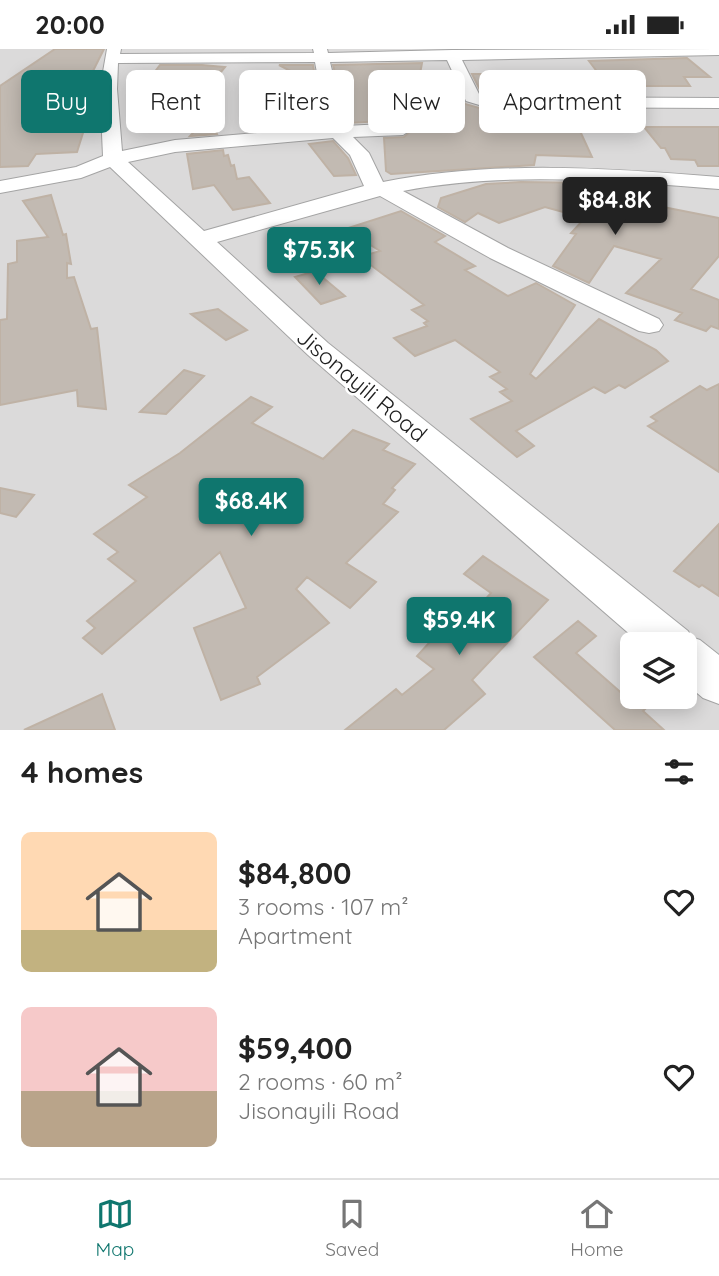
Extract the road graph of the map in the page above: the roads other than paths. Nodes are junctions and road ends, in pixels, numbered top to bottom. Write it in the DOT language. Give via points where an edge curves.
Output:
graph roads {
  1 [pos="719,51"];
  2 [pos="321,53"];
  3 [pos="113,54"];
  4 [pos="452,54"];
  5 [pos="719,103"];
  6 [pos="323,133"];
  7 [pos="338,133"];
  8 [pos="113,159"];
  9 [pos="719,183"];
  10 [pos="0,187"];
  11 [pos="380,189"];
  12 [pos="199,240"];
  13 [pos="649,325"];
  14 [pos="659,632"];
  15 [pos="697,665"];
  16 [pos="719,683"];
  1 -- 4 [label="street"];
  2 -- 3 [label="street" via="196,60"];
  2 -- 4 [label="street"];
  3 -- 8 [label="street"];
  4 -- 5 [label="street" via="472,97 486,102"];
  6 -- 8 [label="street" via="222,140"];
  7 -- 11 [label="street" via="359,152"];
  8 -- 10 [label="street" via="81,172"];
  8 -- 12 [label="street, Jisonayili Road"];
  9 -- 11 [label="street" via="517,174 446,178"];
  11 -- 12 [label="street"];
  11 -- 13 [label="street"];
  12 -- 14 [label="street, Jisonayili Road" via="318,349"];
  15 -- 16 [label="street"];
}
